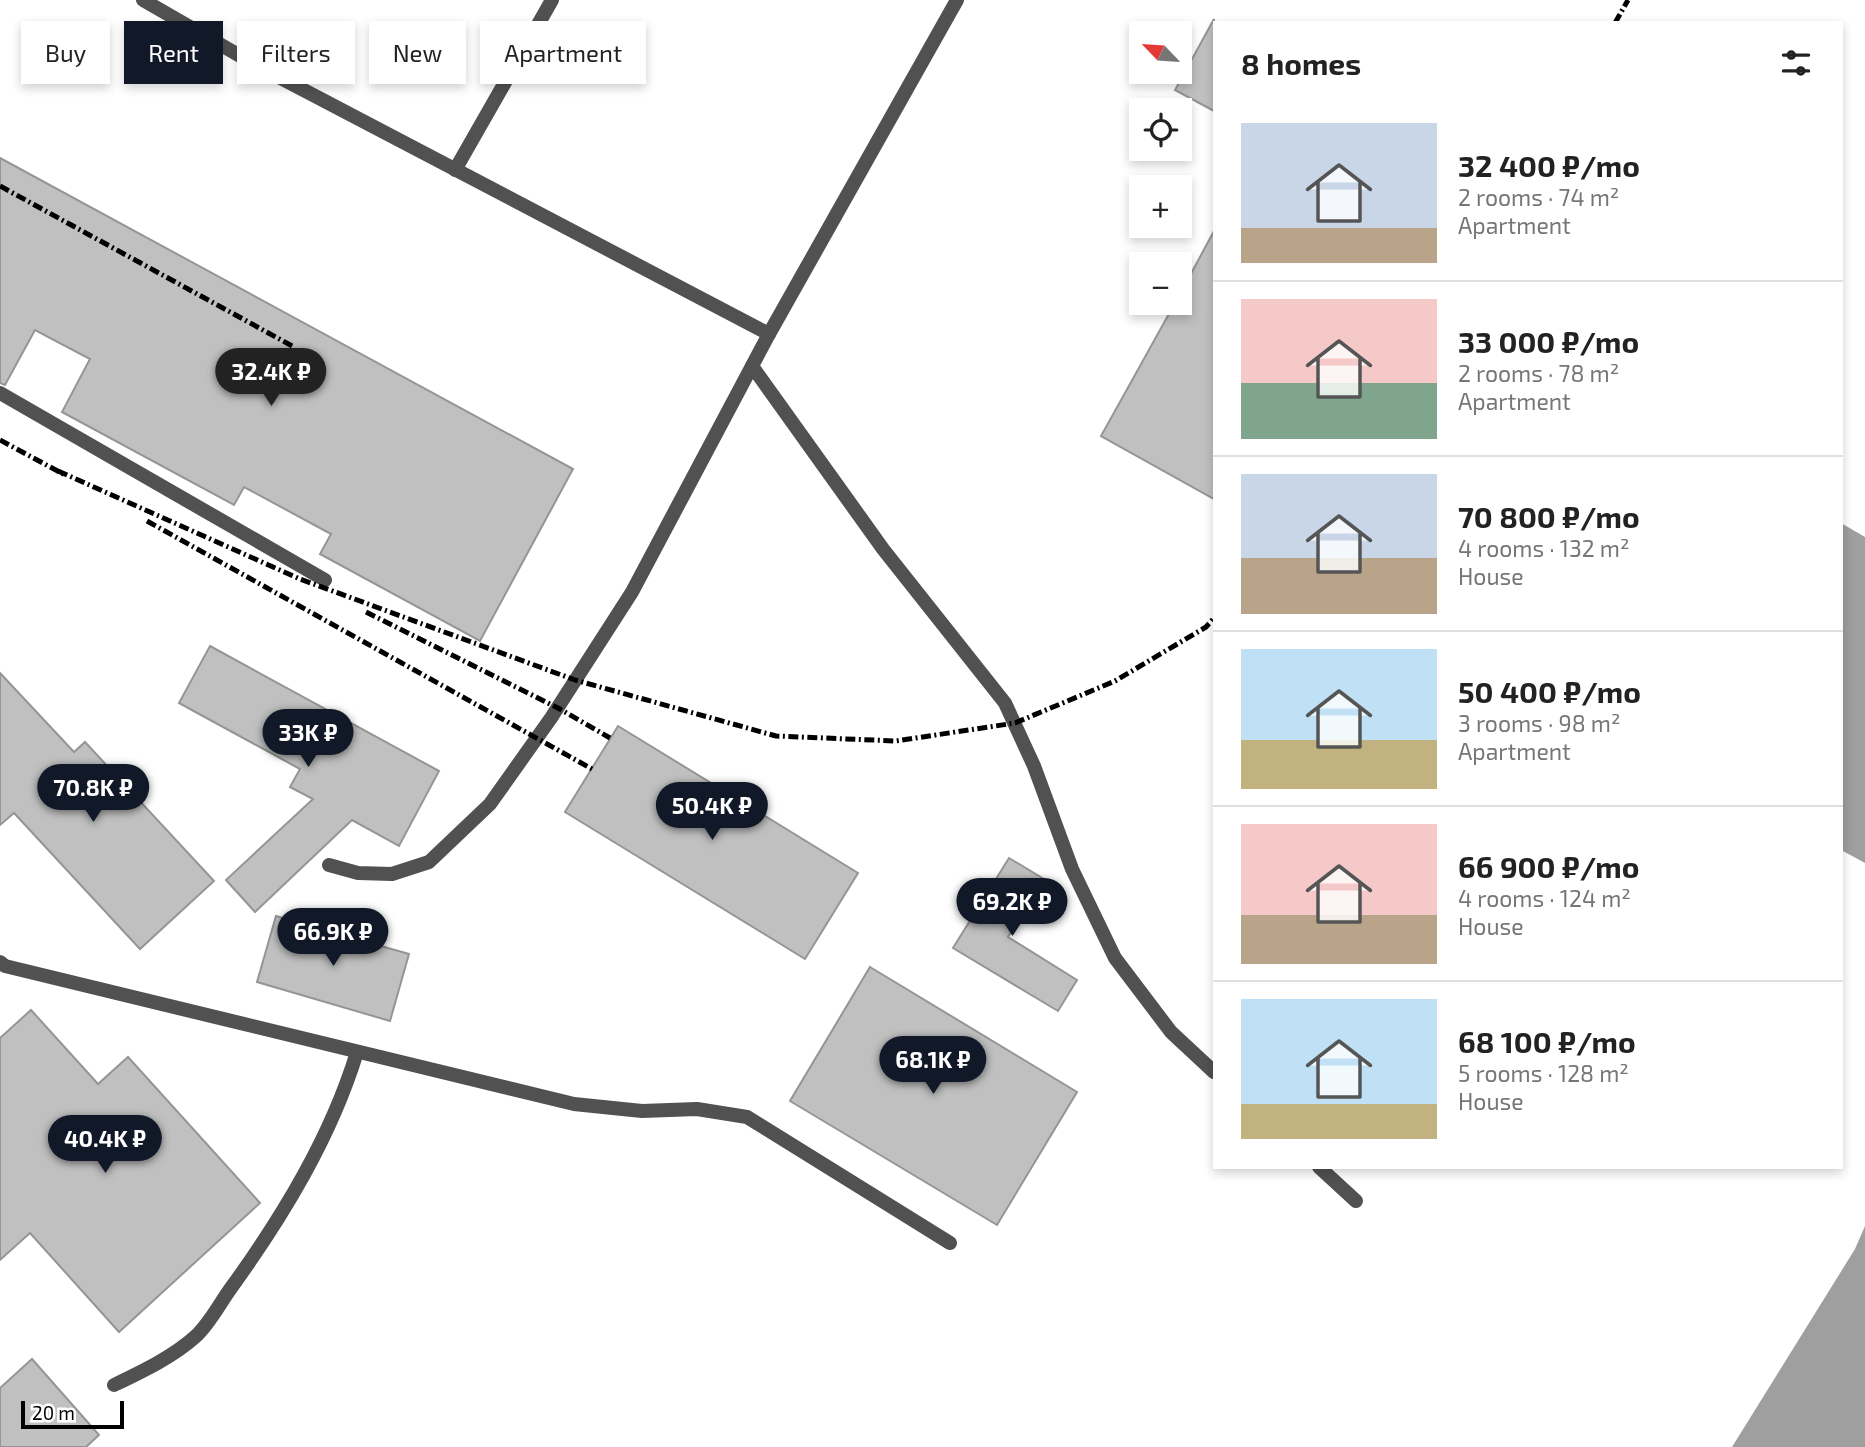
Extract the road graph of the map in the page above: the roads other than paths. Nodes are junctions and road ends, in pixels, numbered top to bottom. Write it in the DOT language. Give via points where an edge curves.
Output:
graph roads {
  1 [pos="143,0"];
  2 [pos="552,0"];
  3 [pos="957,0"];
  4 [pos="455,170"];
  5 [pos="769,334"];
  6 [pos="752,366"];
  7 [pos="0,393"];
  8 [pos="326,580"];
  9 [pos="329,865"];
  10 [pos="2,968"];
  11 [pos="357,1052"];
  12 [pos="1213,1071"];
  13 [pos="1320,1169"];
  14 [pos="1356,1201"];
  15 [pos="950,1243"];
  16 [pos="114,1385"];
  1 -- 4 [label="lane"];
  2 -- 4 [label="lane"];
  3 -- 5 [label="lane"];
  4 -- 5 [label="lane"];
  5 -- 6 [label="lane"];
  6 -- 9 [label="lane" via="632,592 490,804 429,862 393,874 358,873"];
  6 -- 12 [label="lane" via="883,549 1005,702 1072,869 1115,958 1171,1032"];
  7 -- 8 [label="lane"];
  10 -- 11 [label="lane"];
  11 -- 15 [label="lane" via="574,1104 747,1117"];
  11 -- 16 [label="lane" via="344,1094 297,1187 212,1314 196,1335 154,1365"];
  13 -- 14 [label="lane"];
}
